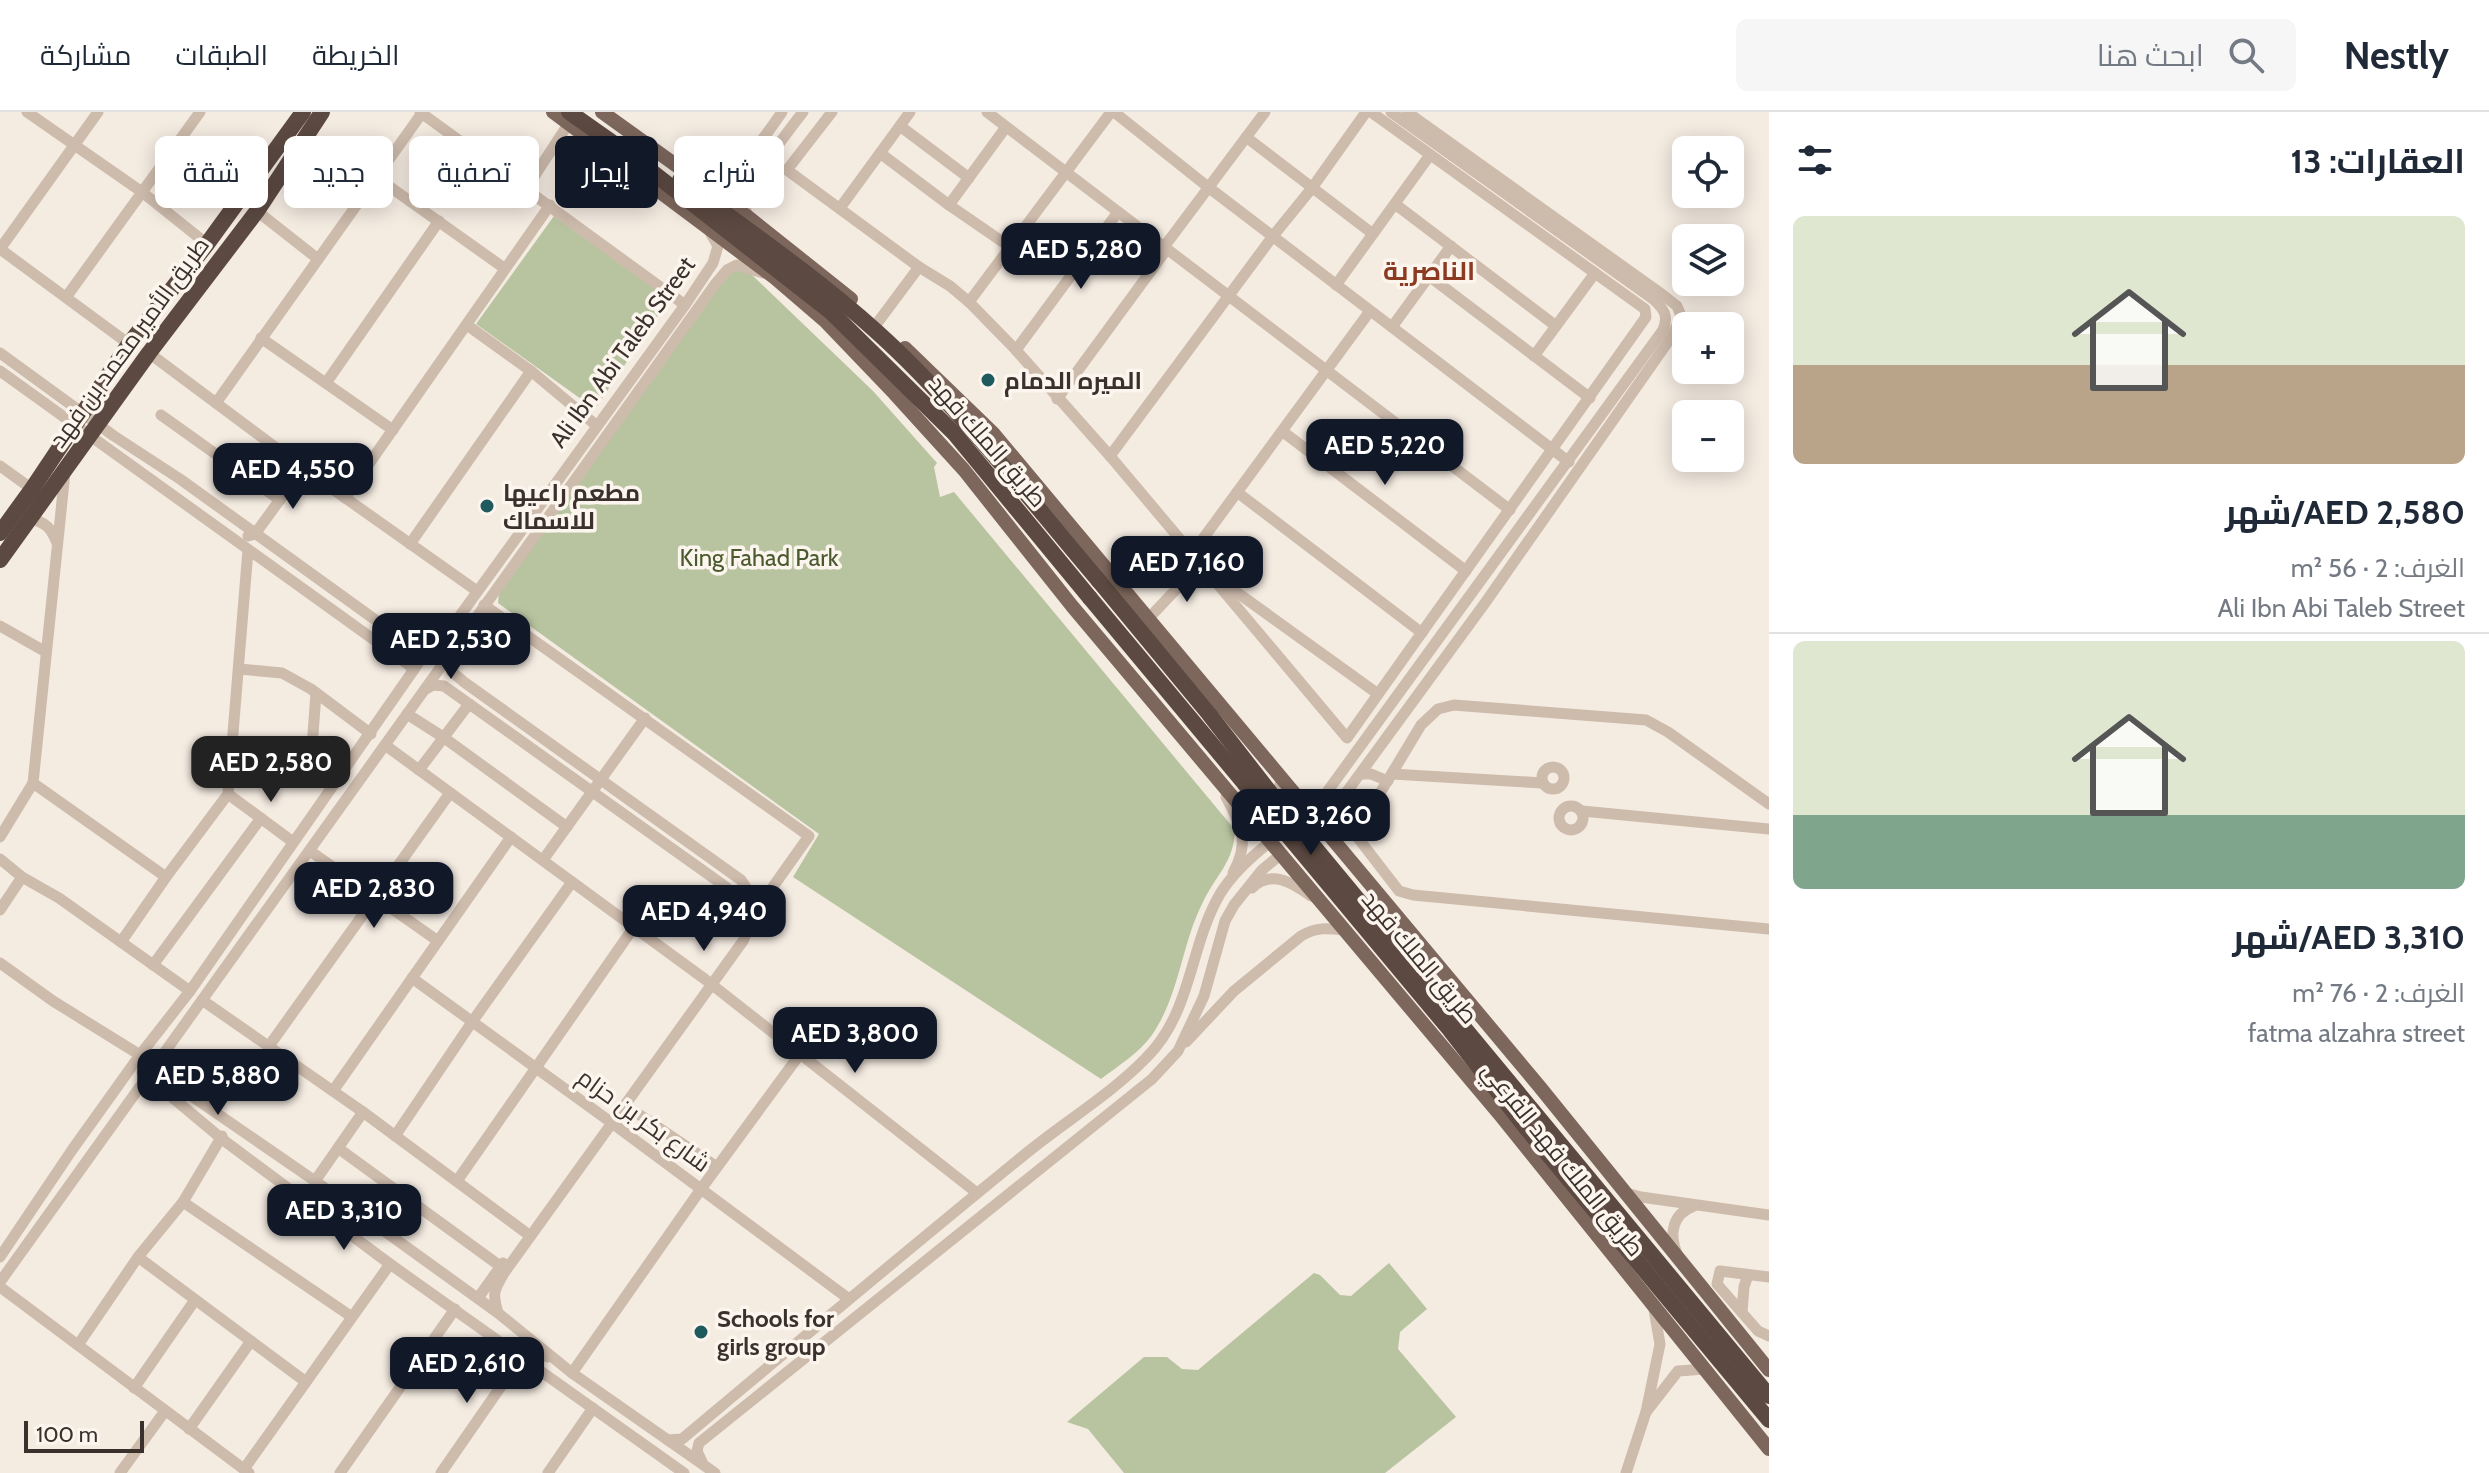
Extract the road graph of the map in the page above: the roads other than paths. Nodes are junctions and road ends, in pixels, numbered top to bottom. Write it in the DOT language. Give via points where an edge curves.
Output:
graph roads {
  1 [pos="27,112"];
  2 [pos="200,112"];
  3 [pos="303,112"];
  4 [pos="322,112"];
  5 [pos="553,112"];
  6 [pos="585,112"];
  7 [pos="602,112"];
  8 [pos="782,112"];
  9 [pos="803,112"];
  10 [pos="832,112"];
  11 [pos="910,112"];
  12 [pos="987,112"];
  13 [pos="1113,112"];
  14 [pos="1265,112"];
  15 [pos="1368,112"];
  16 [pos="1391,112"];
  17 [pos="1407,112"];
  18 [pos="94,113"];
  19 [pos="421,113"];
  20 [pos="569,118"];
  21 [pos="900,126"];
  22 [pos="1006,127"];
  23 [pos="453,136"];
  24 [pos="765,136"];
  25 [pos="1246,137"];
  26 [pos="74,145"];
  27 [pos="393,153"];
  28 [pos="880,153"];
  29 [pos="1430,155"];
  30 [pos="674,165"];
  31 [pos="539,168"];
  32 [pos="1067,173"];
  33 [pos="969,178"];
  34 [pos="1208,187"];
  35 [pos="1312,188"];
  36 [pos="393,189"];
  37 [pos="142,192"];
  38 [pos="539,198"];
  39 [pos="1395,204"];
  40 [pos="550,205"];
  41 [pos="949,205"];
  42 [pos="354,208"];
  43 [pos="735,208"];
  44 [pos="840,208"];
  45 [pos="257,211"];
  46 [pos="1118,212"];
  47 [pos="748,217"];
  48 [pos="439,221"];
  49 [pos="703,224"];
  50 [pos="1373,234"];
  51 [pos="1273,236"];
  52 [pos="207,244"];
  53 [pos="1451,246"];
  54 [pos="1010,247"];
  55 [pos="1166,248"];
  56 [pos="0,249"];
  57 [pos="318,259"];
  58 [pos="919,267"];
  59 [pos="504,268"];
  60 [pos="709,270"];
  61 [pos="1595,273"];
  62 [pos="804,274"];
  63 [pos="1429,276"];
  64 [pos="721,278"];
  65 [pos="775,278"];
  66 [pos="1336,285"];
  67 [pos="67,296"];
  68 [pos="1228,296"];
  69 [pos="969,302"];
  70 [pos="685,305"];
  71 [pos="1370,311"];
  72 [pos="825,321"];
  73 [pos="878,323"];
  74 [pos="467,325"];
  75 [pos="1556,326"];
  76 [pos="1392,327"];
  77 [pos="261,338"];
  78 [pos="129,344"];
  79 [pos="1016,350"];
  80 [pos="0,353"];
  81 [pos="149,353"];
  82 [pos="1534,356"];
  83 [pos="1327,370"];
  84 [pos="0,371"];
  85 [pos="531,371"];
  86 [pos="326,383"];
  87 [pos="1590,398"];
  88 [pos="1057,399"];
  89 [pos="216,403"];
  90 [pos="161,415"];
  91 [pos="78,419"];
  92 [pos="597,426"];
  93 [pos="93,430"];
  94 [pos="393,430"];
  95 [pos="1282,431"];
  96 [pos="954,433"];
  97 [pos="1553,450"];
  98 [pos="992,455"];
  99 [pos="1110,456"];
  100 [pos="1569,462"];
  101 [pos="0,466"];
  102 [pos="303,468"];
  103 [pos="65,471"];
  104 [pos="32,489"];
  105 [pos="1237,492"];
  106 [pos="345,498"];
  107 [pos="280,500"];
  108 [pos="1510,510"];
  109 [pos="30,519"];
  110 [pos="0,533"];
  111 [pos="255,534"];
  112 [pos="56,536"];
  113 [pos="236,540"];
  114 [pos="410,544"];
  115 [pos="248,550"];
  116 [pos="0,560"];
  117 [pos="1195,560"];
  118 [pos="1466,571"];
  119 [pos="477,591"];
  120 [pos="484,605"];
  121 [pos="1149,618"];
  122 [pos="2,632"];
  123 [pos="1422,633"];
  124 [pos="451,650"];
  125 [pos="46,652"];
  126 [pos="424,655"];
  127 [pos="239,669"];
  128 [pos="413,671"];
  129 [pos="422,692"];
  130 [pos="316,693"];
  131 [pos="1378,694"];
  132 [pos="469,704"];
  133 [pos="407,714"];
  134 [pos="645,718"];
  135 [pos="371,734"];
  136 [pos="443,737"];
  137 [pos="385,745"];
  138 [pos="1377,752"];
  139 [pos="419,770"];
  140 [pos="1212,772"];
  141 [pos="343,773"];
  142 [pos="1393,773"];
  143 [pos="1361,774"];
  144 [pos="1281,779"];
  145 [pos="601,780"];
  146 [pos="33,783"];
  147 [pos="1543,783"];
  148 [pos="592,791"];
  149 [pos="450,793"];
  150 [pos="228,794"];
  151 [pos="1239,804"];
  152 [pos="1769,804"];
  153 [pos="1582,811"];
  154 [pos="1311,814"];
  155 [pos="261,818"];
  156 [pos="567,827"];
  157 [pos="1321,827"];
  158 [pos="1769,829"];
  159 [pos="0,837"];
  160 [pos="511,837"];
  161 [pos="293,842"];
  162 [pos="1270,842"];
  163 [pos="310,851"];
  164 [pos="1280,855"];
  165 [pos="0,859"];
  166 [pos="543,860"];
  167 [pos="22,877"];
  168 [pos="166,877"];
  169 [pos="572,882"];
  170 [pos="1221,892"];
  171 [pos="376,897"];
  172 [pos="1234,905"];
  173 [pos="1324,907"];
  174 [pos="0,910"];
  175 [pos="755,912"];
  176 [pos="634,927"];
  177 [pos="1769,929"];
  178 [pos="1344,930"];
  179 [pos="438,941"];
  180 [pos="121,942"];
  181 [pos="0,963"];
  182 [pos="153,965"];
  183 [pos="412,978"];
  184 [pos="709,982"];
  185 [pos="190,991"];
  186 [pos="202,1000"];
  187 [pos="472,1022"];
  188 [pos="269,1046"];
  189 [pos="1178,1051"];
  190 [pos="800,1054"];
  191 [pos="137,1059"];
  192 [pos="536,1068"];
  193 [pos="150,1071"];
  194 [pos="333,1091"];
  195 [pos="625,1105"];
  196 [pos="363,1112"];
  197 [pos="609,1121"];
  198 [pos="242,1133"];
  199 [pos="395,1136"];
  200 [pos="222,1139"];
  201 [pos="338,1148"];
  202 [pos="717,1167"];
  203 [pos="315,1181"];
  204 [pos="457,1181"];
  205 [pos="701,1189"];
  206 [pos="977,1193"];
  207 [pos="1626,1193"];
  208 [pos="183,1202"];
  209 [pos="1698,1205"];
  210 [pos="1769,1215"];
  211 [pos="525,1232"];
  212 [pos="1678,1256"];
  213 [pos="0,1257"];
  214 [pos="138,1257"];
  215 [pos="390,1264"];
  216 [pos="500,1266"];
  217 [pos="1748,1275"];
  218 [pos="1769,1277"];
  219 [pos="0,1285"];
  220 [pos="478,1298"];
  221 [pos="849,1299"];
  222 [pos="195,1300"];
  223 [pos="1652,1304"];
  224 [pos="455,1309"];
  225 [pos="1742,1312"];
  226 [pos="498,1313"];
  227 [pos="352,1317"];
  228 [pos="1769,1336"];
  229 [pos="251,1341"];
  230 [pos="78,1345"];
  231 [pos="522,1356"];
  232 [pos="554,1359"];
  233 [pos="1705,1369"];
  234 [pos="1769,1370"];
  235 [pos="572,1373"];
  236 [pos="306,1382"];
  237 [pos="134,1388"];
  238 [pos="1769,1396"];
  239 [pos="593,1408"];
  240 [pos="165,1411"];
  241 [pos="1646,1412"];
  242 [pos="1769,1420"];
  243 [pos="189,1429"];
  244 [pos="668,1440"];
  245 [pos="1768,1449"];
  246 [pos="703,1465"];
  247 [pos="246,1471"];
  248 [pos="551,1472"];
  249 [pos="120,1473"];
  250 [pos="340,1473"];
  251 [pos="441,1473"];
  252 [pos="684,1473"];
  253 [pos="715,1473"];
  254 [pos="1626,1473"];
  1 -- 26 [label="street"];
  2 -- 37 [label="street"];
  3 -- 52 [label="highway, طريق الأمير محمد بن فهد"];
  4 -- 45 [label="highway, طريق الأمير محمد بن فهد"];
  5 -- 20 [label="main road, طريق الملك فهد الفرعي"];
  6 -- 62 [label="highway, طريق الملك فهد"];
  7 -- 30 [label="main road, طريق الملك فهد الفرعي"];
  8 -- 24 [label="street"];
  9 -- 47 [label="street" via="751,189 745,204"];
  10 -- 44 [label="street" via="787,170"];
  11 -- 21 [label="street"];
  12 -- 22 [label="street"];
  13 -- 32 [label="street"];
  13 -- 34 [label="street"];
  14 -- 25 [label="street"];
  15 -- 29 [label="street"];
  15 -- 35 [label="street"];
  16 -- 100 [label="street" via="1653,299 1666,314 1663,330"];
  17 -- 138 [label="street" via="1663,295 1681,316 1672,336"];
  18 -- 26 [label="street"];
  19 -- 23 [label="street"];
  19 -- 27 [label="street"];
  20 -- 31 [label="street"];
  20 -- 49 [label="main road, طريق الملك فهد الفرعي"];
  20 -- 96 [label="highway, طريق الملك فهد" via="633,157 831,312"];
  21 -- 28 [label="street"];
  21 -- 33 [label="street"];
  22 -- 32 [label="street"];
  22 -- 33 [label="street"];
  25 -- 34 [label="street"];
  25 -- 35 [label="street"];
  26 -- 37 [label="street"];
  26 -- 56 [label="street"];
  28 -- 41 [label="street"];
  28 -- 44 [label="street"];
  29 -- 39 [label="street"];
  29 -- 61 [label="street"];
  32 -- 46 [label="street"];
  32 -- 54 [label="street"];
  33 -- 41 [label="street"];
  34 -- 51 [label="street"];
  34 -- 55 [label="street"];
  35 -- 50 [label="street"];
  35 -- 51 [label="street"];
  36 -- 48 [label="street"];
  37 -- 52 [label="street"];
  37 -- 67 [label="street"];
  38 -- 40 [label="street"];
  39 -- 50 [label="street"];
  39 -- 53 [label="street"];
  40 -- 59 [label="street"];
  40 -- 70 [label="street"];
  41 -- 54 [label="street"];
  42 -- 57 [label="street"];
  43 -- 47 [label="main road, طريق الملك فهد الفرعي"];
  44 -- 58 [label="street"];
  45 -- 57 [label="street"];
  45 -- 81 [label="highway, طريق الأمير محمد بن فهد"];
  46 -- 55 [label="street"];
  46 -- 79 [label="street"];
  47 -- 73 [label="main road, طريق الملك فهد الفرعي"];
  48 -- 59 [label="street"];
  48 -- 86 [label="street"];
  49 -- 60 [label="street, Ali Ibn Abi Taleb Street" via="718,246"];
  49 -- 65 [label="main road, طريق الملك فهد الفرعي"];
  50 -- 66 [label="street"];
  51 -- 66 [label="street"];
  51 -- 68 [label="street"];
  52 -- 78 [label="highway, طريق الأمير محمد بن فهد"];
  53 -- 63 [label="street"];
  53 -- 75 [label="street"];
  54 -- 69 [label="street"];
  55 -- 68 [label="street"];
  55 -- 88 [label="street"];
  56 -- 67 [label="street"];
  57 -- 77 [label="street"];
  58 -- 69 [label="street"];
  58 -- 73 [label="street"];
  59 -- 74 [label="street"];
  60 -- 64 [label="street" via="724,262"];
  60 -- 70 [label="street, Ali Ibn Abi Taleb Street"];
  61 -- 75 [label="street"];
  61 -- 87 [label="street" via="1645,309 1646,317"];
  62 -- 73 [label="highway"];
  62 -- 98 [label="highway, طريق الملك فهد" via="878,332"];
  63 -- 76 [label="street"];
  63 -- 82 [label="street"];
  64 -- 65 [label="street, Ali Ibn Abi Taleb Street" via="737,265"];
  64 -- 120 [label="street, Ali Ibn Abi Taleb Street"];
  65 -- 72 [label="main road, طريق الملك فهد الفرعي"];
  66 -- 71 [label="street"];
  67 -- 78 [label="street"];
  68 -- 83 [label="street"];
  68 -- 99 [label="street"];
  69 -- 79 [label="street"];
  70 -- 92 [label="street, Ali Ibn Abi Taleb Street"];
  71 -- 76 [label="street"];
  71 -- 83 [label="street"];
  72 -- 96 [label="highway"];
  72 -- 140 [label="main road, طريق الملك فهد الفرعي" via="964,470"];
  73 -- 98 [label="highway" via="937,381"];
  73 -- 121 [label="main road, طريق الملك فهد الفرعي" via="993,433"];
  74 -- 85 [label="street"];
  74 -- 94 [label="street"];
  75 -- 82 [label="street"];
  76 -- 97 [label="street"];
  77 -- 86 [label="street"];
  77 -- 89 [label="street"];
  78 -- 91 [label="highway, طريق الأمير محمد بن فهد"];
  79 -- 88 [label="street"];
  80 -- 91 [label="street"];
  81 -- 89 [label="street"];
  81 -- 93 [label="highway, طريق الأمير محمد بن فهد"];
  82 -- 87 [label="street"];
  83 -- 95 [label="street"];
  83 -- 108 [label="street"];
  84 -- 91 [label="street"];
  85 -- 92 [label="street"];
  85 -- 114 [label="street"];
  86 -- 94 [label="street"];
  87 -- 97 [label="street"];
  88 -- 99 [label="street"];
  89 -- 102 [label="street"];
  90 -- 107 [label="street"];
  91 -- 93 [label="street"];
  91 -- 104 [label="highway, طريق الأمير محمد بن فهد"];
  92 -- 119 [label="street, Ali Ibn Abi Taleb Street"];
  93 -- 103 [label="highway, طريق الأمير محمد بن فهد"];
  93 -- 111 [label="street"];
  93 -- 113 [label="street"];
  94 -- 106 [label="street"];
  95 -- 105 [label="street"];
  95 -- 118 [label="street"];
  96 -- 242 [label="highway, طريق الملك فهد, bridge"];
  97 -- 100 [label="street"];
  97 -- 108 [label="street"];
  98 -- 238 [label="highway, طريق الملك فهد, bridge"];
  99 -- 117 [label="street"];
  100 -- 154 [label="street"];
  101 -- 104 [label="street"];
  102 -- 106 [label="street"];
  102 -- 107 [label="street"];
  103 -- 109 [label="highway, طريق الأمير محمد بن فهد"];
  103 -- 112 [label="street"];
  104 -- 110 [label="highway, طريق الأمير محمد بن فهد"];
  105 -- 117 [label="street"];
  105 -- 123 [label="street"];
  106 -- 114 [label="street"];
  107 -- 111 [label="street"];
  108 -- 118 [label="street"];
  109 -- 112 [label="street" via="41,521"];
  109 -- 116 [label="highway, طريق الأمير محمد بن فهد"];
  111 -- 113 [label="street"];
  111 -- 126 [label="street"];
  112 -- 125 [label="street"];
  113 -- 115 [label="street"];
  114 -- 119 [label="street"];
  115 -- 127 [label="street"];
  115 -- 128 [label="street"];
  117 -- 121 [label="street"];
  117 -- 131 [label="street"];
  117 -- 131 [label="street" via="1347,738"];
  118 -- 123 [label="street"];
  119 -- 126 [label="street, Ali Ibn Abi Taleb Street" via="438,646"];
  120 -- 124 [label="street, Ali Ibn Abi Taleb Street"];
  120 -- 134 [label="street"];
  121 -- 144 [label="main road, طريق الملك فهد الفرعي"];
  122 -- 125 [label="street"];
  123 -- 131 [label="street"];
  124 -- 129 [label="street, Ali Ibn Abi Taleb Street"];
  124 -- 145 [label="street" via="451,671"];
  125 -- 146 [label="street"];
  126 -- 128 [label="street, Ali Ibn Abi Taleb Street"];
  127 -- 130 [label="street" via="282,673"];
  127 -- 150 [label="street"];
  128 -- 135 [label="street"];
  129 -- 132 [label="street" via="444,686"];
  129 -- 133 [label="street, Ali Ibn Abi Taleb Street"];
  130 -- 135 [label="street"];
  130 -- 141 [label="street" via="312,748"];
  132 -- 136 [label="street"];
  132 -- 148 [label="street"];
  133 -- 136 [label="street"];
  133 -- 137 [label="street, Ali Ibn Abi Taleb Street"];
  134 -- 145 [label="street"];
  134 -- 175 [label="street" via="809,836"];
  135 -- 141 [label="street"];
  136 -- 139 [label="street"];
  136 -- 156 [label="street"];
  137 -- 139 [label="street"];
  137 -- 163 [label="street, Ali Ibn Abi Taleb Street"];
  138 -- 142 [label="street"];
  138 -- 143 [label="street"];
  139 -- 149 [label="street"];
  140 -- 151 [label="main road, طريق الملك فهد الفرعي"];
  140 -- 170 [label="street" via="1243,832 1239,859"];
  141 -- 161 [label="street"];
  142 -- 143 [label="street"];
  142 -- 147 [label="street"];
  142 -- 152 [label="street" via="1421,725 1438,709 1454,705 1604,715 1646,720"];
  142 -- 177 [label="street" via="1358,838 1399,891"];
  143 -- 157 [label="street"];
  144 -- 151 [label="street" via="1269,803 1257,809"];
  144 -- 154 [label="main road, طريق الملك فهد الفرعي"];
  145 -- 148 [label="street"];
  145 -- 175 [label="street" via="741,880"];
  146 -- 159 [label="street"];
  146 -- 168 [label="street"];
  148 -- 156 [label="street"];
  148 -- 184 [label="street" via="726,887 746,908 746,923"];
  149 -- 160 [label="street"];
  149 -- 171 [label="street"];
  150 -- 155 [label="street"];
  150 -- 168 [label="street"];
  151 -- 162 [label="main road, طريق الملك فهد الفرعي"];
  153 -- 158 [label="street"];
  154 -- 157 [label="main road, طريق الملك فهد الفرعي"];
  154 -- 162 [label="main road"];
  155 -- 161 [label="street"];
  155 -- 182 [label="street"];
  156 -- 166 [label="street"];
  157 -- 164 [label="main road"];
  157 -- 207 [label="main road, طريق الملك فهد الفرعي"];
  160 -- 166 [label="street"];
  160 -- 179 [label="street"];
  161 -- 185 [label="street"];
  162 -- 164 [label="main road, طريق الملك فهد الفرعي"];
  162 -- 170 [label="street"];
  163 -- 171 [label="street"];
  163 -- 186 [label="street, Ali Ibn Abi Taleb Street"];
  164 -- 172 [label="street"];
  164 -- 173 [label="main road, طريق الملك فهد الفرعي"];
  165 -- 167 [label="street"];
  166 -- 169 [label="street"];
  167 -- 174 [label="street"];
  167 -- 180 [label="street"];
  168 -- 180 [label="street"];
  169 -- 176 [label="street"];
  169 -- 187 [label="street"];
  170 -- 206 [label="street" via="1197,948 1186,993 1161,1041 1113,1088"];
  171 -- 179 [label="street"];
  171 -- 188 [label="street"];
  172 -- 173 [label="street" via="1270,878 1294,883"];
  172 -- 189 [label="street" via="1204,996"];
  173 -- 178 [label="main road, طريق الملك فهد الفرعي"];
  175 -- 184 [label="street" via="743,941"];
  176 -- 184 [label="street"];
  176 -- 192 [label="street"];
  178 -- 189 [label="street" via="1323,928 1301,936 1234,991"];
  178 -- 223 [label="main road, طريق الملك فهد الفرعي"];
  179 -- 183 [label="street"];
  180 -- 182 [label="street"];
  181 -- 191 [label="street"];
  182 -- 185 [label="street"];
  183 -- 187 [label="street, شارع بكر بن حزام"];
  183 -- 194 [label="street"];
  184 -- 190 [label="street"];
  184 -- 195 [label="street"];
  184 -- 197 [label="street"];
  185 -- 191 [label="street"];
  186 -- 188 [label="street"];
  186 -- 193 [label="street, Ali Ibn Abi Taleb Street"];
  187 -- 192 [label="street, شارع بكر بن حزام"];
  187 -- 199 [label="street"];
  188 -- 194 [label="street"];
  189 -- 246 [label="street" via="1152,1079 699,1443"];
  190 -- 202 [label="street"];
  190 -- 206 [label="street"];
  191 -- 193 [label="street"];
  191 -- 213 [label="street"];
  192 -- 197 [label="street, شارع بكر بن حزام"];
  192 -- 204 [label="street"];
  193 -- 198 [label="street"];
  193 -- 200 [label="street"];
  193 -- 219 [label="street, Ali Ibn Abi Taleb Street"];
  194 -- 196 [label="street"];
  195 -- 197 [label="street"];
  195 -- 202 [label="street"];
  196 -- 199 [label="street"];
  196 -- 201 [label="street"];
  197 -- 205 [label="street, شارع بكر بن حزام"];
  197 -- 211 [label="street"];
  197 -- 226 [label="street" via="494,1290"];
  198 -- 200 [label="street" via="223,1134"];
  198 -- 203 [label="street"];
  199 -- 204 [label="street"];
  200 -- 208 [label="street"];
  200 -- 215 [label="street"];
  201 -- 203 [label="street"];
  201 -- 216 [label="street"];
  202 -- 205 [label="street"];
  203 -- 220 [label="street"];
  204 -- 211 [label="street"];
  205 -- 221 [label="street, شارع بكر بن حزام"];
  205 -- 235 [label="street"];
  206 -- 221 [label="street"];
  207 -- 209 [label="street"];
  207 -- 212 [label="main road, طريق الملك فهد الفرعي"];
  208 -- 214 [label="street"];
  208 -- 227 [label="street"];
  209 -- 210 [label="street"];
  209 -- 212 [label="street" via="1678,1215 1673,1244"];
  211 -- 216 [label="street"];
  212 -- 234 [label="main road, طريق الملك فهد الفرعي"];
  214 -- 222 [label="street"];
  214 -- 230 [label="street"];
  215 -- 224 [label="street"];
  215 -- 227 [label="street"];
  216 -- 220 [label="street"];
  217 -- 218 [label="street"];
  217 -- 225 [label="street"];
  217 -- 225 [label="street" via="1720,1271 1717,1284"];
  219 -- 230 [label="street"];
  220 -- 226 [label="street"];
  221 -- 244 [label="street" via="682,1439"];
  222 -- 229 [label="street"];
  222 -- 237 [label="street"];
  223 -- 233 [label="main road, طريق الملك فهد الفرعي"];
  223 -- 241 [label="street" via="1660,1344"];
  224 -- 231 [label="street"];
  224 -- 250 [label="street"];
  225 -- 228 [label="street"];
  226 -- 232 [label="street"];
  227 -- 236 [label="street"];
  229 -- 236 [label="street"];
  229 -- 243 [label="street"];
  230 -- 237 [label="street"];
  231 -- 232 [label="street" via="528,1351"];
  231 -- 239 [label="street"];
  231 -- 251 [label="street"];
  232 -- 235 [label="street"];
  233 -- 241 [label="street" via="1678,1371"];
  233 -- 245 [label="main road, طريق الملك فهد الفرعي"];
  235 -- 244 [label="street"];
  236 -- 247 [label="street"];
  237 -- 240 [label="street"];
  239 -- 248 [label="street"];
  239 -- 252 [label="street"];
  240 -- 243 [label="street"];
  240 -- 249 [label="street"];
  241 -- 254 [label="street"];
  243 -- 247 [label="street"];
  244 -- 246 [label="street"];
  246 -- 253 [label="street"];
}
